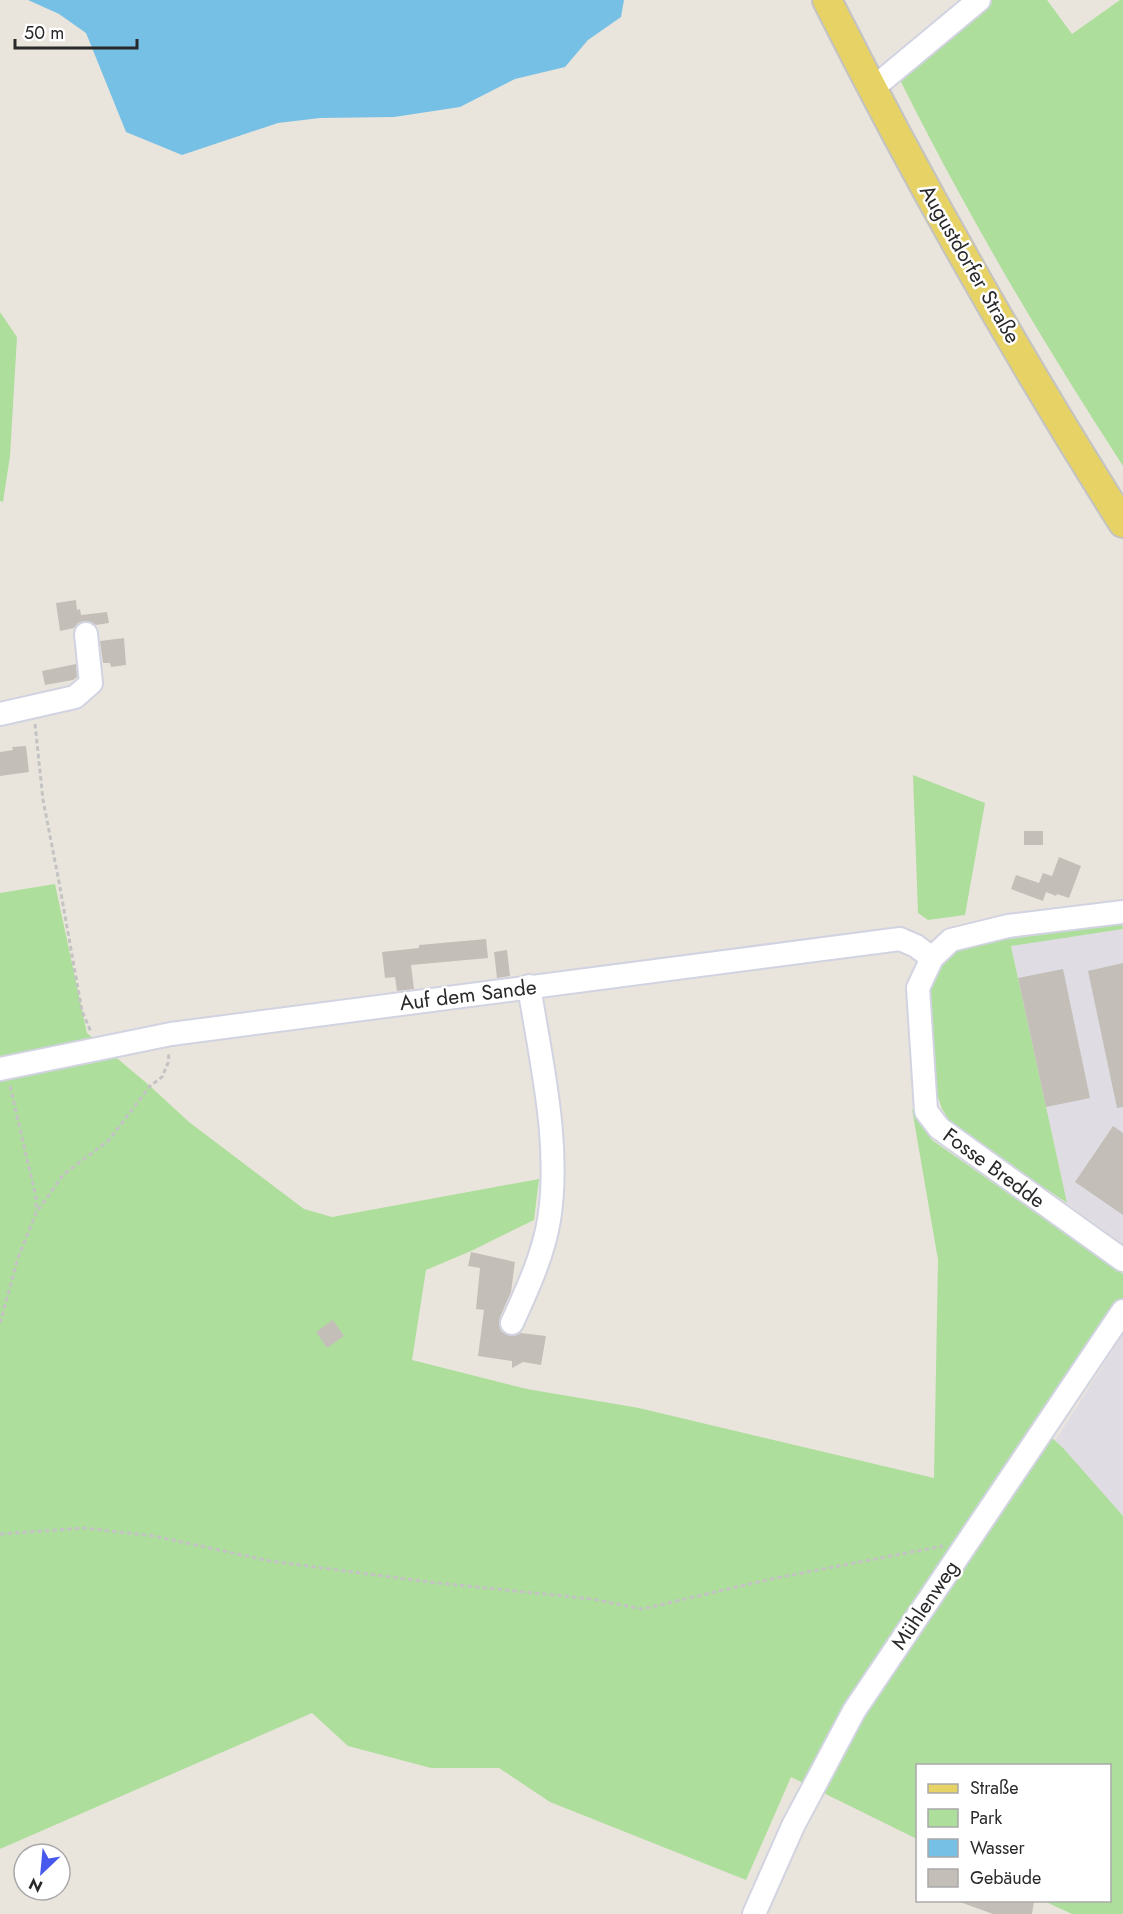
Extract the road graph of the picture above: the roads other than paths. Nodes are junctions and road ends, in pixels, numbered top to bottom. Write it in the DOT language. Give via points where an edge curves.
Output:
graph roads {
  1 [pos="826,0"];
  2 [pos="979,0"];
  3 [pos="872,89"];
  4 [pos="1123,523"];
  5 [pos="86,634"];
  6 [pos="0,714"];
  7 [pos="1123,912"];
  8 [pos="932,958"];
  9 [pos="529,986"];
  10 [pos="3,1068"];
  11 [pos="1123,1260"];
  12 [pos="1123,1311"];
  13 [pos="512,1323"];
  14 [pos="754,1914"];
  1 -- 3 [label="main road, Augustdorfer Straße"];
  2 -- 3 [label="street"];
  3 -- 4 [label="main road, Augustdorfer Straße" via="1065,431"];
  5 -- 6 [label="street" via="92,683 75,697"];
  7 -- 8 [label="street, Fosse Bredde" via="1008,927 951,940"];
  8 -- 9 [label="street, Auf dem Sande" via="900,939"];
  8 -- 11 [label="street, Fosse Bredde" via="918,988 926,1111 939,1128"];
  9 -- 10 [label="street, Auf dem Sande" via="171,1034"];
  9 -- 13 [label="street" via="553,1140 554,1177 538,1265"];
  12 -- 14 [label="street, Mühlenweg" via="854,1711 793,1826"];
}
